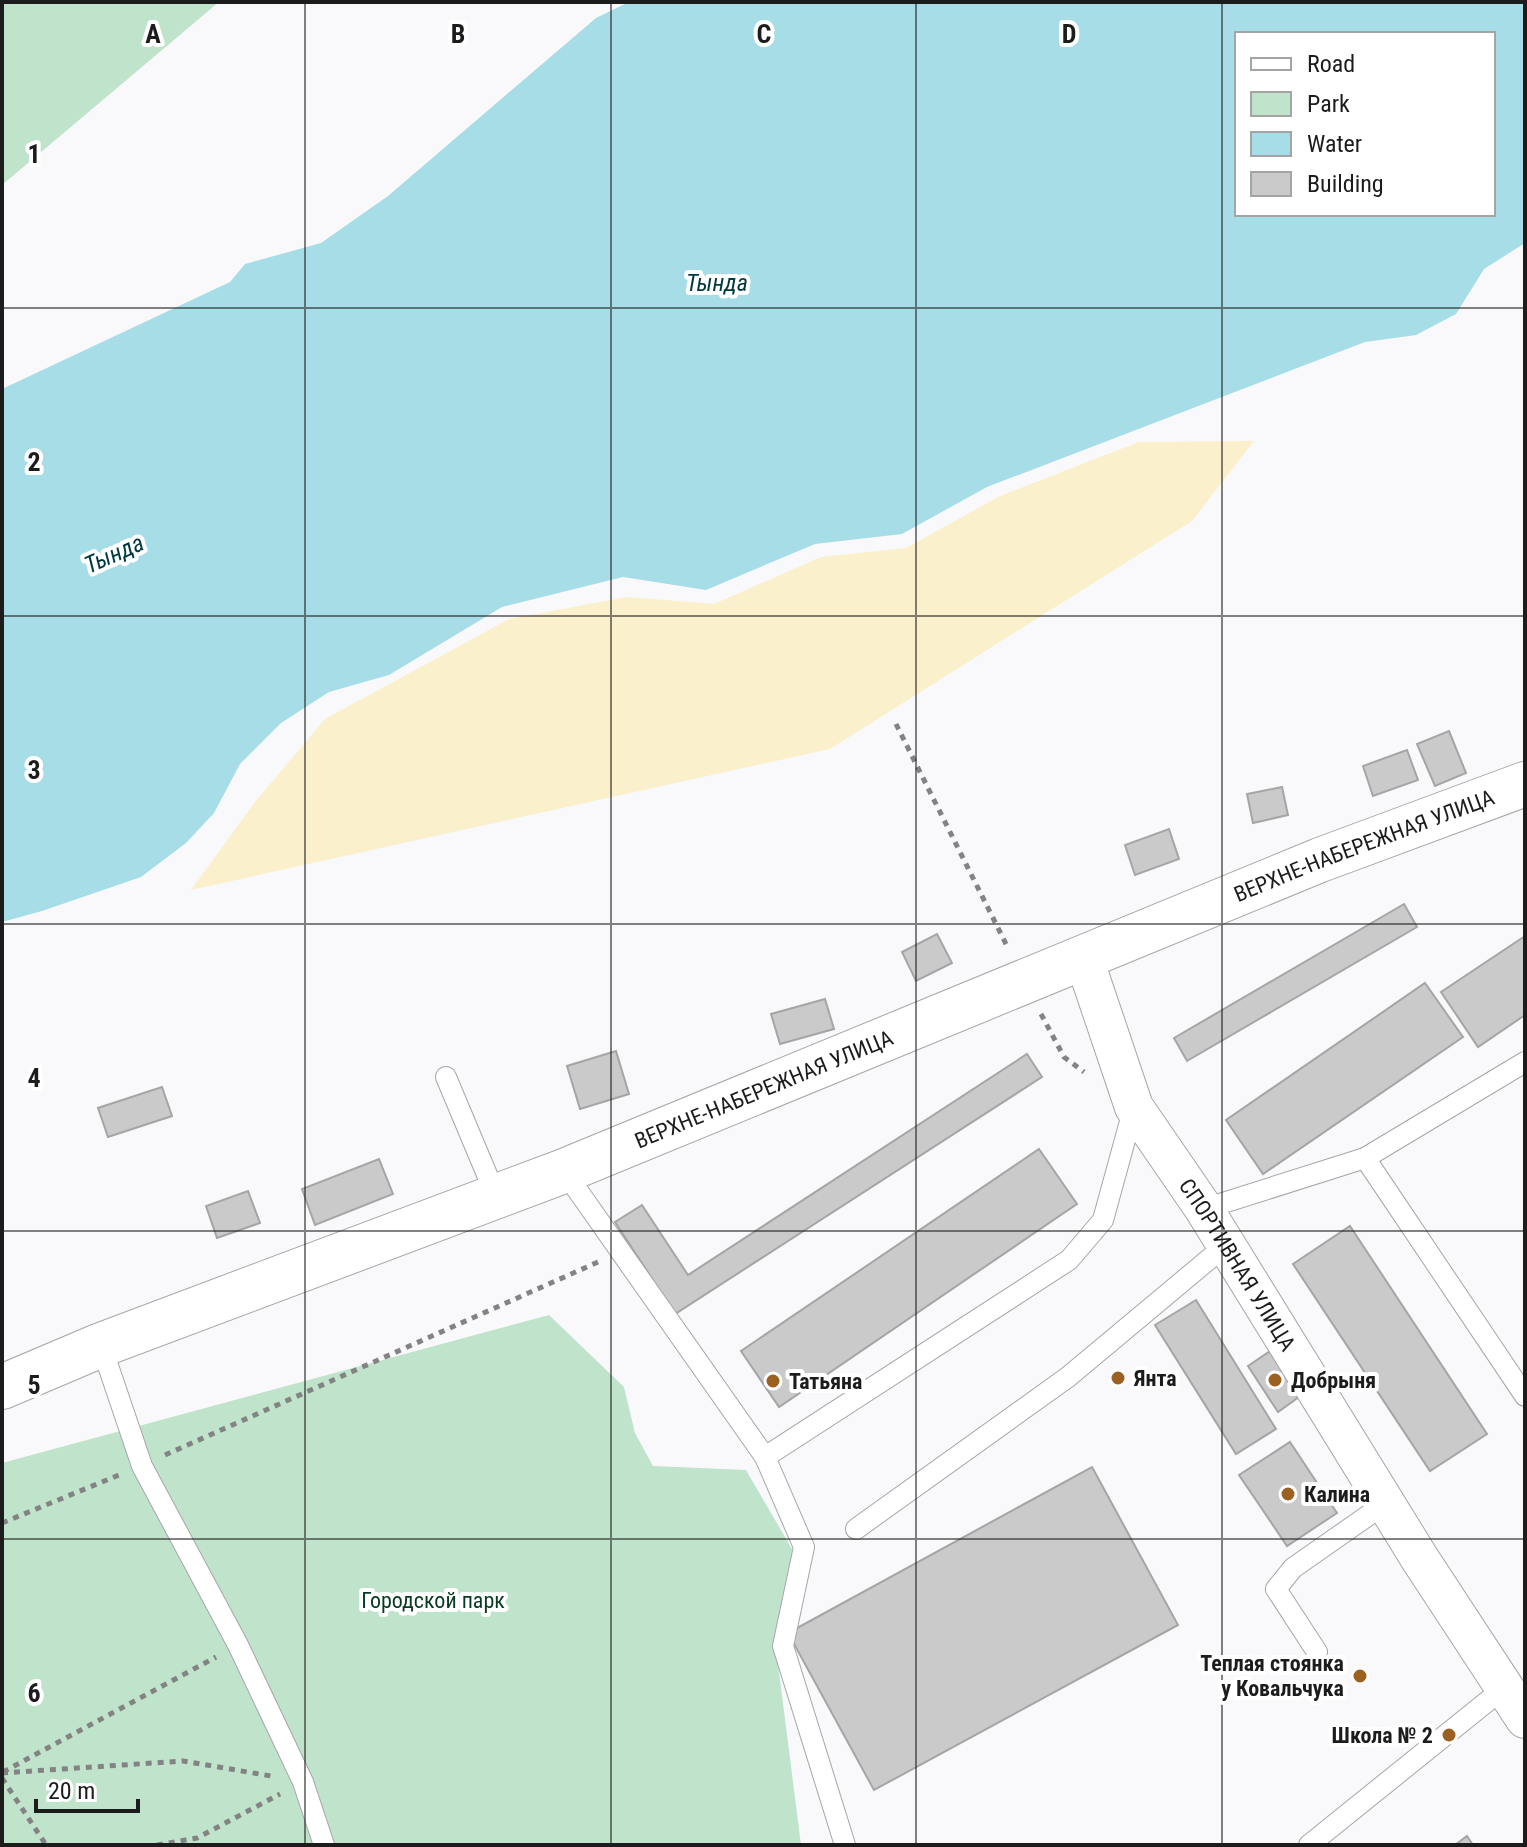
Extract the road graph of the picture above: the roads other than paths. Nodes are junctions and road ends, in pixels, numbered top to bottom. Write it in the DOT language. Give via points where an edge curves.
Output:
graph roads {
  1 [pos="1525,784"];
  2 [pos="1083,956"];
  3 [pos="1525,1062"];
  4 [pos="446,1077"];
  5 [pos="1134,1107"];
  6 [pos="1365,1158"];
  7 [pos="564,1171"];
  8 [pos="496,1196"];
  9 [pos="1204,1209"];
  10 [pos="1226,1245"];
  11 [pos="101,1345"];
  12 [pos="2,1387"];
  13 [pos="1525,1396"];
  14 [pos="765,1457"];
  15 [pos="1386,1503"];
  16 [pos="856,1529"];
  17 [pos="1317,1652"];
  18 [pos="1504,1688"];
  19 [pos="1525,1719"];
  20 [pos="324,1845"];
  21 [pos="845,1845"];
  22 [pos="1309,1845"];
  1 -- 2 [label="street, ВЕРХНЕ-НАБЕРЕЖНАЯ УЛИЦА"];
  2 -- 5 [label="street, СПОРТИВНАЯ УЛИЦА"];
  2 -- 7 [label="street, ВЕРХНЕ-НАБЕРЕЖНАЯ УЛИЦА"];
  3 -- 6 [label="lane"];
  4 -- 8 [label="lane"];
  5 -- 9 [label="street, СПОРТИВНАЯ УЛИЦА"];
  5 -- 14 [label="lane" via="1103,1220 1069,1260"];
  6 -- 9 [label="lane"];
  6 -- 13 [label="lane"];
  7 -- 8 [label="street, ВЕРХНЕ-НАБЕРЕЖНАЯ УЛИЦА"];
  7 -- 14 [label="lane"];
  8 -- 11 [label="street, ВЕРХНЕ-НАБЕРЕЖНАЯ УЛИЦА"];
  9 -- 10 [label="street, СПОРТИВНАЯ УЛИЦА"];
  10 -- 15 [label="street, СПОРТИВНАЯ УЛИЦА"];
  10 -- 16 [label="lane" via="1068,1377"];
  11 -- 12 [label="street, ВЕРХНЕ-НАБЕРЕЖНАЯ УЛИЦА"];
  11 -- 20 [label="lane" via="142,1466 238,1645 303,1782"];
  14 -- 21 [label="lane" via="804,1547 783,1646"];
  15 -- 17 [label="lane" via="1293,1568 1276,1589"];
  15 -- 18 [label="street, СПОРТИВНАЯ УЛИЦА"];
  18 -- 19 [label="street, СПОРТИВНАЯ УЛИЦА"];
  18 -- 22 [label="lane"];
}
